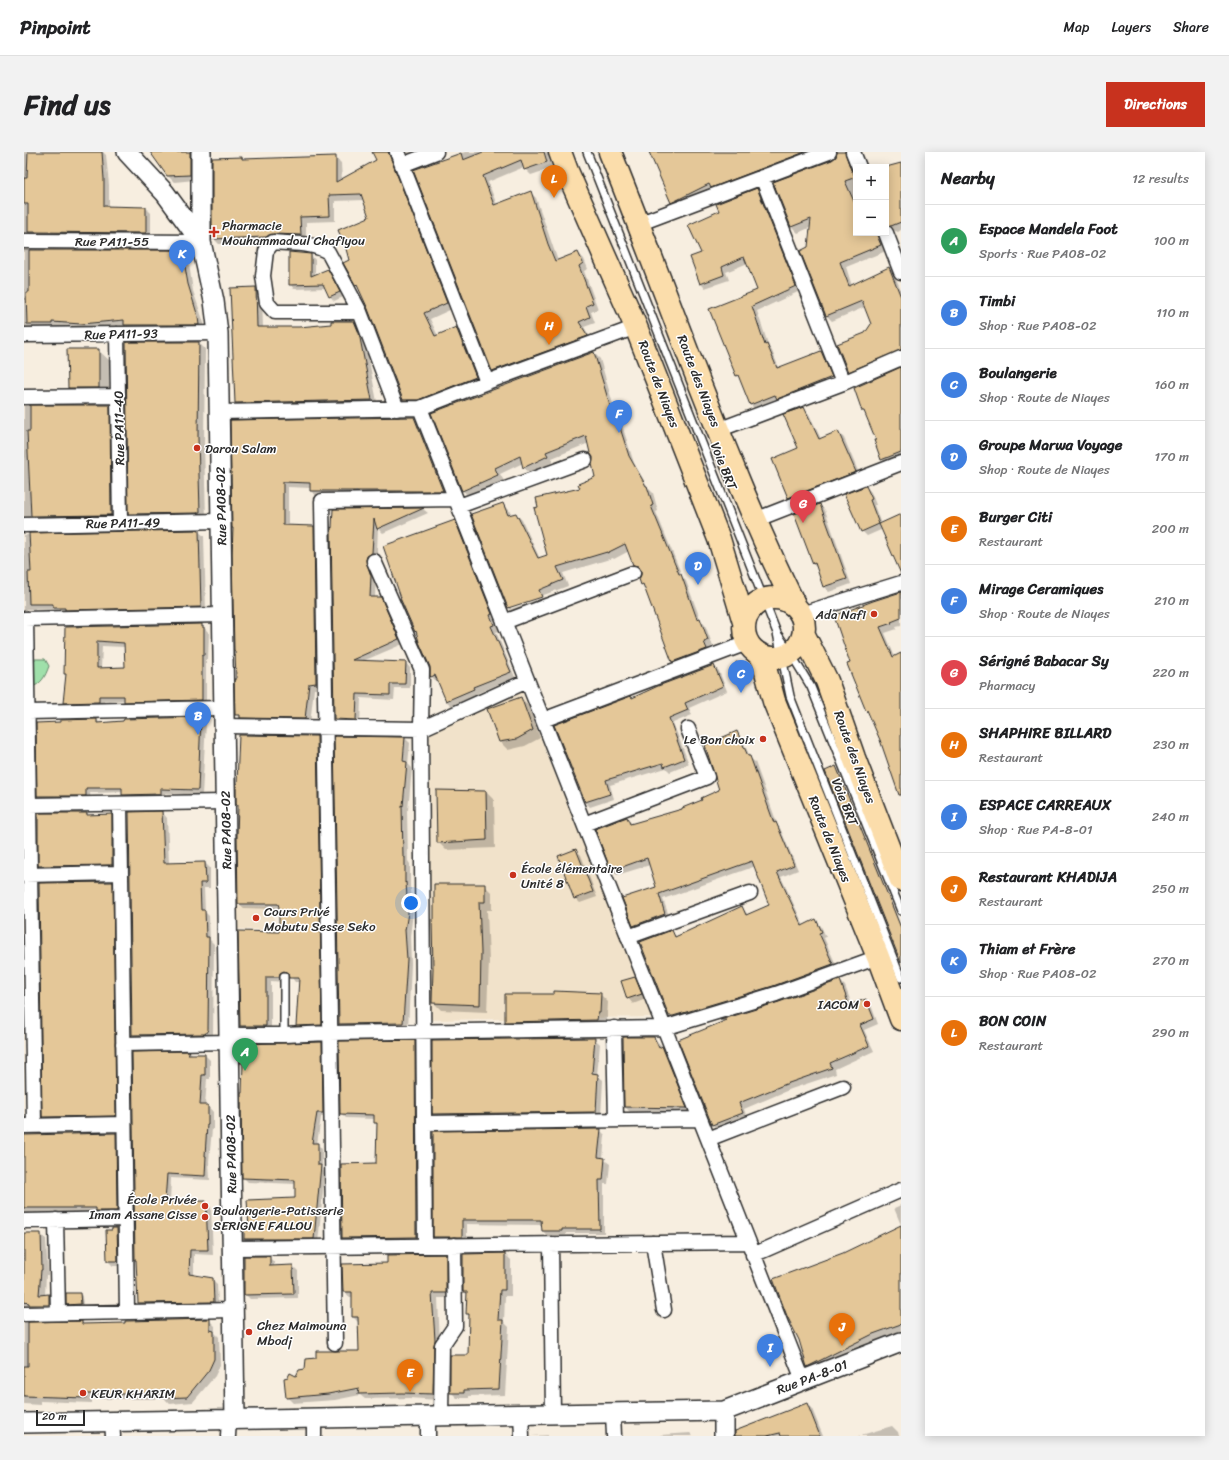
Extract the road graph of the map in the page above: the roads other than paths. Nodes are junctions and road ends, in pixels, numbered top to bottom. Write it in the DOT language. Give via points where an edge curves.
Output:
graph roads {
  1 [pos="126,152"];
  2 [pos="201,152"];
  3 [pos="436,152"];
  4 [pos="587,152"];
  5 [pos="610,152"];
  6 [pos="829,152"];
  7 [pos="853,152"];
  8 [pos="560,154"];
  9 [pos="399,158"];
  10 [pos="858,164"];
  11 [pos="762,177"];
  12 [pos="638,224"];
  13 [pos="887,236"];
  14 [pos="24,241"];
  15 [pos="201,242"];
  16 [pos="901,272"];
  17 [pos="360,312"];
  18 [pos="636,326"];
  19 [pos="218,333"];
  20 [pos="117,334"];
  21 [pos="24,335"];
  22 [pos="901,358"];
  23 [pos="487,382"];
  24 [pos="843,383"];
  25 [pos="118,396"];
  26 [pos="24,397"];
  27 [pos="420,408"];
  28 [pos="397,409"];
  29 [pos="220,412"];
  30 [pos="718,430"];
  31 [pos="585,460"];
  32 [pos="901,463"];
  33 [pos="457,502"];
  34 [pos="755,520"];
  35 [pos="221,521"];
  36 [pos="120,523"];
  37 [pos="24,525"];
  38 [pos="374,561"];
  39 [pos="633,573"];
  40 [pos="901,583"];
  41 [pos="763,599"];
  42 [pos="223,615"];
  43 [pos="25,619"];
  44 [pos="800,619"];
  45 [pos="504,622"];
  46 [pos="765,647"];
  47 [pos="527,681"];
  48 [pos="28,712"];
  49 [pos="224,717"];
  50 [pos="543,720"];
  51 [pos="325,728"];
  52 [pos="688,728"];
  53 [pos="421,729"];
  54 [pos="225,802"];
  55 [pos="120,804"];
  56 [pos="29,805"];
  57 [pos="584,824"];
  58 [pos="121,873"];
  59 [pos="27,875"];
  60 [pos="901,879"];
  61 [pos="750,893"];
  62 [pos="901,911"];
  63 [pos="628,937"];
  64 [pos="878,957"];
  65 [pos="28,972"];
  66 [pos="284,976"];
  67 [pos="901,978"];
  68 [pos="901,1020"];
  69 [pos="614,1028"];
  70 [pos="664,1028"];
  71 [pos="424,1032"];
  72 [pos="330,1033"];
  73 [pos="284,1035"];
  74 [pos="229,1039"];
  75 [pos="123,1044"];
  76 [pos="843,1087"];
  77 [pos="700,1119"];
  78 [pos="616,1120"];
  79 [pos="124,1124"];
  80 [pos="425,1124"];
  81 [pos="29,1126"];
  82 [pos="708,1139"];
  83 [pos="901,1190"];
  84 [pos="126,1219"];
  85 [pos="56,1220"];
  86 [pos="24,1221"];
  87 [pos="653,1243"];
  88 [pos="551,1244"];
  89 [pos="425,1246"];
  90 [pos="454,1246"];
  91 [pos="333,1247"];
  92 [pos="232,1248"];
  93 [pos="751,1248"];
  94 [pos="233,1310"];
  95 [pos="664,1310"];
  96 [pos="127,1312"];
  97 [pos="58,1313"];
  98 [pos="24,1314"];
  99 [pos="901,1342"];
  100 [pos="335,1343"];
  101 [pos="803,1380"];
  102 [pos="724,1411"];
  103 [pos="613,1413"];
  104 [pos="521,1414"];
  105 [pos="553,1414"];
  106 [pos="434,1416"];
  107 [pos="24,1423"];
  108 [pos="231,1425"];
  109 [pos="314,1427"];
  110 [pos="112,1429"];
  111 [pos="428,1436"];
  112 [pos="522,1436"];
  113 [pos="614,1436"];
  114 [pos="724,1436"];
  1 -- 15 [label="street" via="165,192"];
  2 -- 15 [label="street"];
  3 -- 9 [label="street"];
  4 -- 41 [label="lane, Voie BRT"];
  5 -- 12 [label="main road, Route des Niayes"];
  6 -- 11 [label="street"];
  7 -- 10 [label="street"];
  8 -- 18 [label="main road, Route de Niayes"];
  9 -- 23 [label="street"];
  11 -- 12 [label="street"];
  11 -- 24 [label="street"];
  12 -- 30 [label="main road, Route des Niayes"];
  13 -- 16 [label="street"];
  14 -- 15 [label="street, Rue PA11-55"];
  15 -- 19 [label="street, Rue PA08-02"];
  17 -- 17 [label="street" via="275,312 266,303 263,276 266,252 273,242 322,248 328,252"];
  17 -- 28 [label="street"];
  18 -- 23 [label="street"];
  18 -- 46 [label="main road, Route de Niayes" via="719,539"];
  19 -- 20 [label="street, Rue PA11-93"];
  19 -- 29 [label="street, Rue PA08-02"];
  20 -- 21 [label="street, Rue PA11-93"];
  20 -- 25 [label="street, Rue PA11-40"];
  22 -- 24 [label="street"];
  23 -- 27 [label="street"];
  24 -- 30 [label="street"];
  25 -- 26 [label="street"];
  25 -- 36 [label="street, Rue PA11-40"];
  27 -- 28 [label="street"];
  27 -- 33 [label="street"];
  28 -- 29 [label="street"];
  29 -- 35 [label="street, Rue PA08-02"];
  30 -- 34 [label="main road, Route des Niayes"];
  31 -- 33 [label="street"];
  32 -- 34 [label="street"];
  33 -- 45 [label="street"];
  33 -- 51 [label="street" via="322,501"];
  34 -- 44 [label="main road, Route des Niayes"];
  35 -- 36 [label="street, Rue PA11-49"];
  35 -- 42 [label="street, Rue PA08-02"];
  36 -- 37 [label="street, Rue PA11-49"];
  38 -- 53 [label="street" via="422,670"];
  39 -- 45 [label="street"];
  40 -- 44 [label="street"];
  41 -- 44 [label="main road" via="786,600"];
  41 -- 46 [label="lane, Voie BRT" via="777,633"];
  41 -- 46 [label="main road" via="748,612"];
  42 -- 43 [label="street"];
  42 -- 49 [label="street, Rue PA08-02"];
  43 -- 48 [label="street"];
  44 -- 46 [label="main road" via="800,645"];
  44 -- 60 [label="main road, Route des Niayes" via="827,681"];
  45 -- 47 [label="street"];
  46 -- 50 [label="street"];
  46 -- 62 [label="lane, Voie BRT" via="811,687"];
  46 -- 64 [label="main road, Route de Niayes" via="774,701"];
  46 -- 67 [label="lane, Voie BRT" via="790,696"];
  47 -- 50 [label="street"];
  47 -- 53 [label="street"];
  48 -- 49 [label="street"];
  48 -- 56 [label="street"];
  49 -- 51 [label="street"];
  49 -- 54 [label="street, Rue PA08-02"];
  50 -- 57 [label="street"];
  51 -- 53 [label="street"];
  51 -- 72 [label="street"];
  52 -- 57 [label="street" via="706,777"];
  53 -- 71 [label="street"];
  54 -- 55 [label="street"];
  54 -- 74 [label="street, Rue PA08-02"];
  55 -- 56 [label="street"];
  55 -- 58 [label="street"];
  56 -- 59 [label="street"];
  57 -- 63 [label="street"];
  58 -- 59 [label="street"];
  58 -- 75 [label="street"];
  59 -- 65 [label="street"];
  61 -- 63 [label="street"];
  63 -- 70 [label="street"];
  64 -- 68 [label="main road, Route de Niayes"];
  64 -- 70 [label="street" via="776,994"];
  65 -- 81 [label="street"];
  66 -- 73 [label="lane"];
  69 -- 70 [label="street"];
  69 -- 71 [label="street"];
  69 -- 78 [label="street"];
  70 -- 77 [label="street"];
  71 -- 72 [label="street"];
  71 -- 80 [label="street"];
  72 -- 73 [label="street"];
  72 -- 91 [label="street"];
  73 -- 74 [label="street"];
  74 -- 75 [label="street"];
  74 -- 92 [label="street, Rue PA08-02"];
  75 -- 79 [label="street"];
  76 -- 82 [label="street"];
  77 -- 78 [label="street"];
  77 -- 82 [label="street"];
  78 -- 80 [label="street"];
  79 -- 81 [label="street"];
  79 -- 84 [label="street"];
  80 -- 89 [label="street"];
  82 -- 93 [label="street"];
  83 -- 93 [label="street"];
  84 -- 85 [label="street"];
  84 -- 96 [label="street"];
  85 -- 86 [label="street"];
  85 -- 97 [label="street"];
  87 -- 88 [label="street"];
  87 -- 93 [label="street"];
  87 -- 95 [label="street"];
  88 -- 90 [label="street"];
  88 -- 105 [label="street"];
  89 -- 90 [label="street"];
  89 -- 91 [label="street"];
  90 -- 106 [label="street" via="455,1326 442,1345"];
  91 -- 92 [label="street"];
  91 -- 100 [label="street"];
  92 -- 94 [label="street, Rue PA08-02"];
  93 -- 101 [label="street"];
  94 -- 96 [label="street"];
  94 -- 108 [label="street, Rue PA08-02"];
  96 -- 97 [label="street"];
  97 -- 98 [label="street"];
  99 -- 101 [label="street, Rue PA-8-01"];
  101 -- 102 [label="street, Rue PA-8-01"];
  102 -- 103 [label="street"];
  102 -- 114 [label="street"];
  103 -- 105 [label="street"];
  103 -- 113 [label="street"];
  104 -- 105 [label="street"];
  104 -- 106 [label="street"];
  104 -- 112 [label="street"];
  106 -- 109 [label="street"];
  106 -- 111 [label="street"];
  107 -- 110 [label="street"];
  108 -- 109 [label="street"];
  108 -- 110 [label="street"];
}
